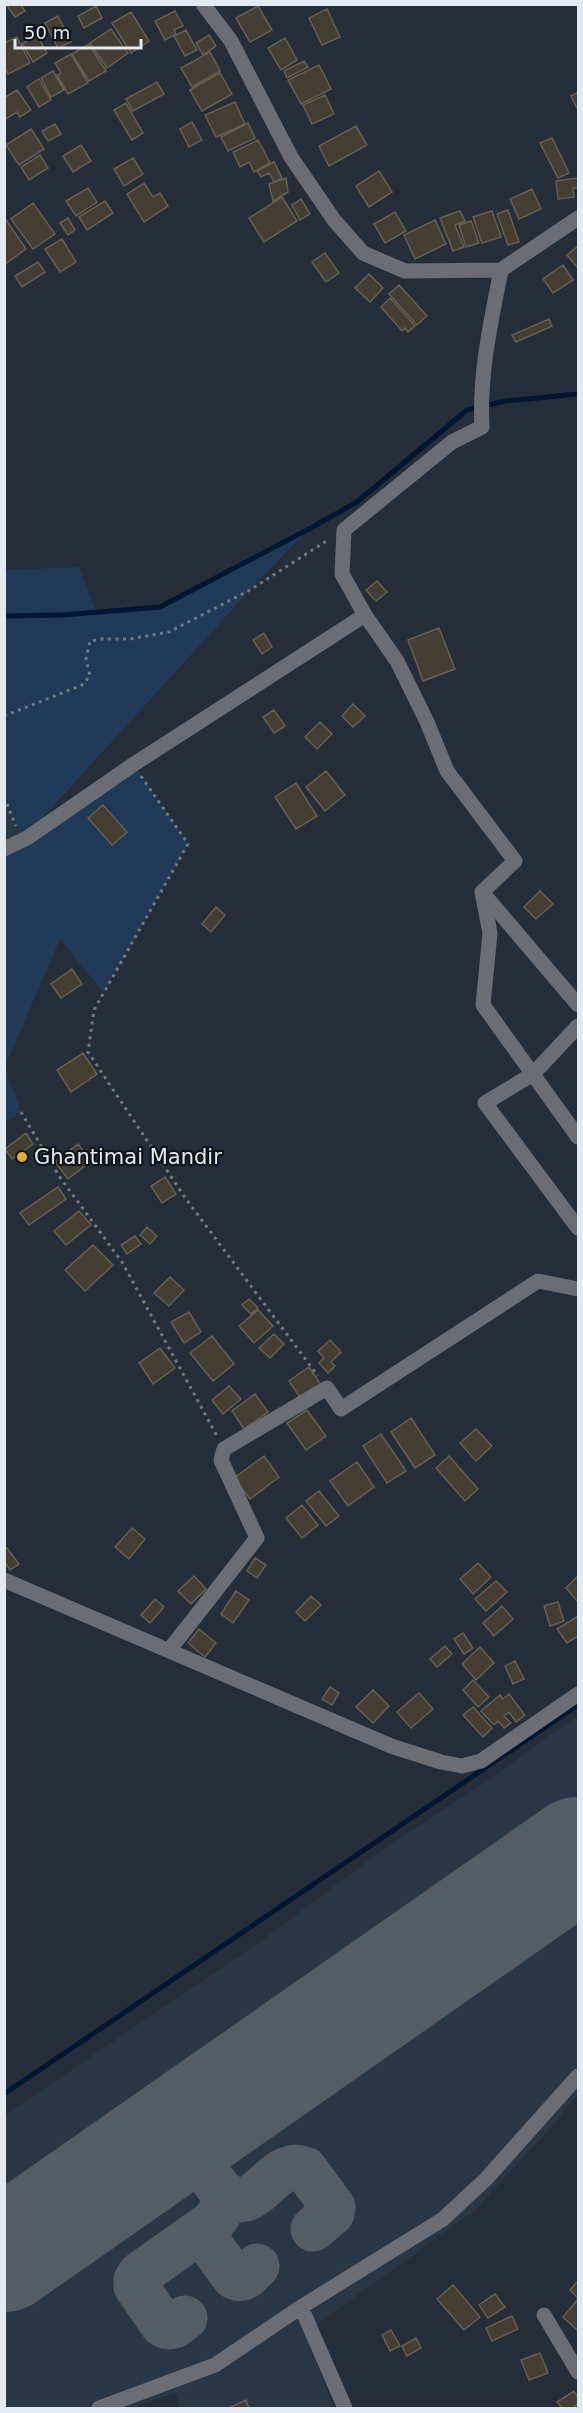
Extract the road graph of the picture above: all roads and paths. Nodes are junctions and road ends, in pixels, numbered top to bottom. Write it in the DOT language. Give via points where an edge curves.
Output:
graph roads {
  1 [pos="203,4"];
  2 [pos="579,218"];
  3 [pos="501,270"];
  4 [pos="344,530"];
  5 [pos="365,615"];
  6 [pos="4,716"];
  7 [pos="134,764"];
  8 [pos="4,797"];
  9 [pos="22,840"];
  10 [pos="4,849"];
  11 [pos="482,892"];
  12 [pos="579,1005"];
  13 [pos="579,1026"];
  14 [pos="533,1074"];
  15 [pos="21,1112"];
  16 [pos="579,1137"];
  17 [pos="579,1228"];
  18 [pos="579,1289"];
  19 [pos="327,1388"];
  20 [pos="224,1449"];
  21 [pos="4,1580"];
  22 [pos="170,1649"];
  23 [pos="579,1694"];
  24 [pos="579,2076"];
  25 [pos="301,2307"];
  26 [pos="544,2315"];
  27 [pos="579,2372"];
  28 [pos="99,2409"];
  29 [pos="345,2409"];
  1 -- 3 [label="street" via="231,41 291,156 334,220 363,253 405,272"];
  2 -- 3 [label="street"];
  3 -- 4 [label="street" via="480,394 482,427 453,442"];
  4 -- 5 [label="street" via="342,574"];
  4 -- 6 [label="path" via="250,590 169,632 90,641 86,659 90,676 82,685"];
  5 -- 7 [label="street"];
  5 -- 11 [label="street" via="397,662 447,771 515,861"];
  7 -- 9 [label="street"];
  7 -- 19 [label="path" via="188,844 94,1010 88,1052 186,1200"];
  8 -- 9 [label="path"];
  9 -- 10 [label="street"];
  11 -- 12 [label="street"];
  11 -- 14 [label="street" via="490,933 483,1005"];
  13 -- 14 [label="street"];
  14 -- 16 [label="street"];
  14 -- 17 [label="street" via="485,1103"];
  15 -- 20 [label="path" via="59,1176 122,1262"];
  18 -- 19 [label="street" via="538,1281 341,1409"];
  19 -- 20 [label="street"];
  20 -- 22 [label="street" via="221,1460 257,1538"];
  21 -- 22 [label="street"];
  22 -- 23 [label="street" via="391,1746 462,1766 481,1761"];
  24 -- 25 [label="street" via="486,2179 443,2219"];
  25 -- 28 [label="street" via="215,2365"];
  25 -- 29 [label="street"];
  26 -- 27 [label="street"];
}
